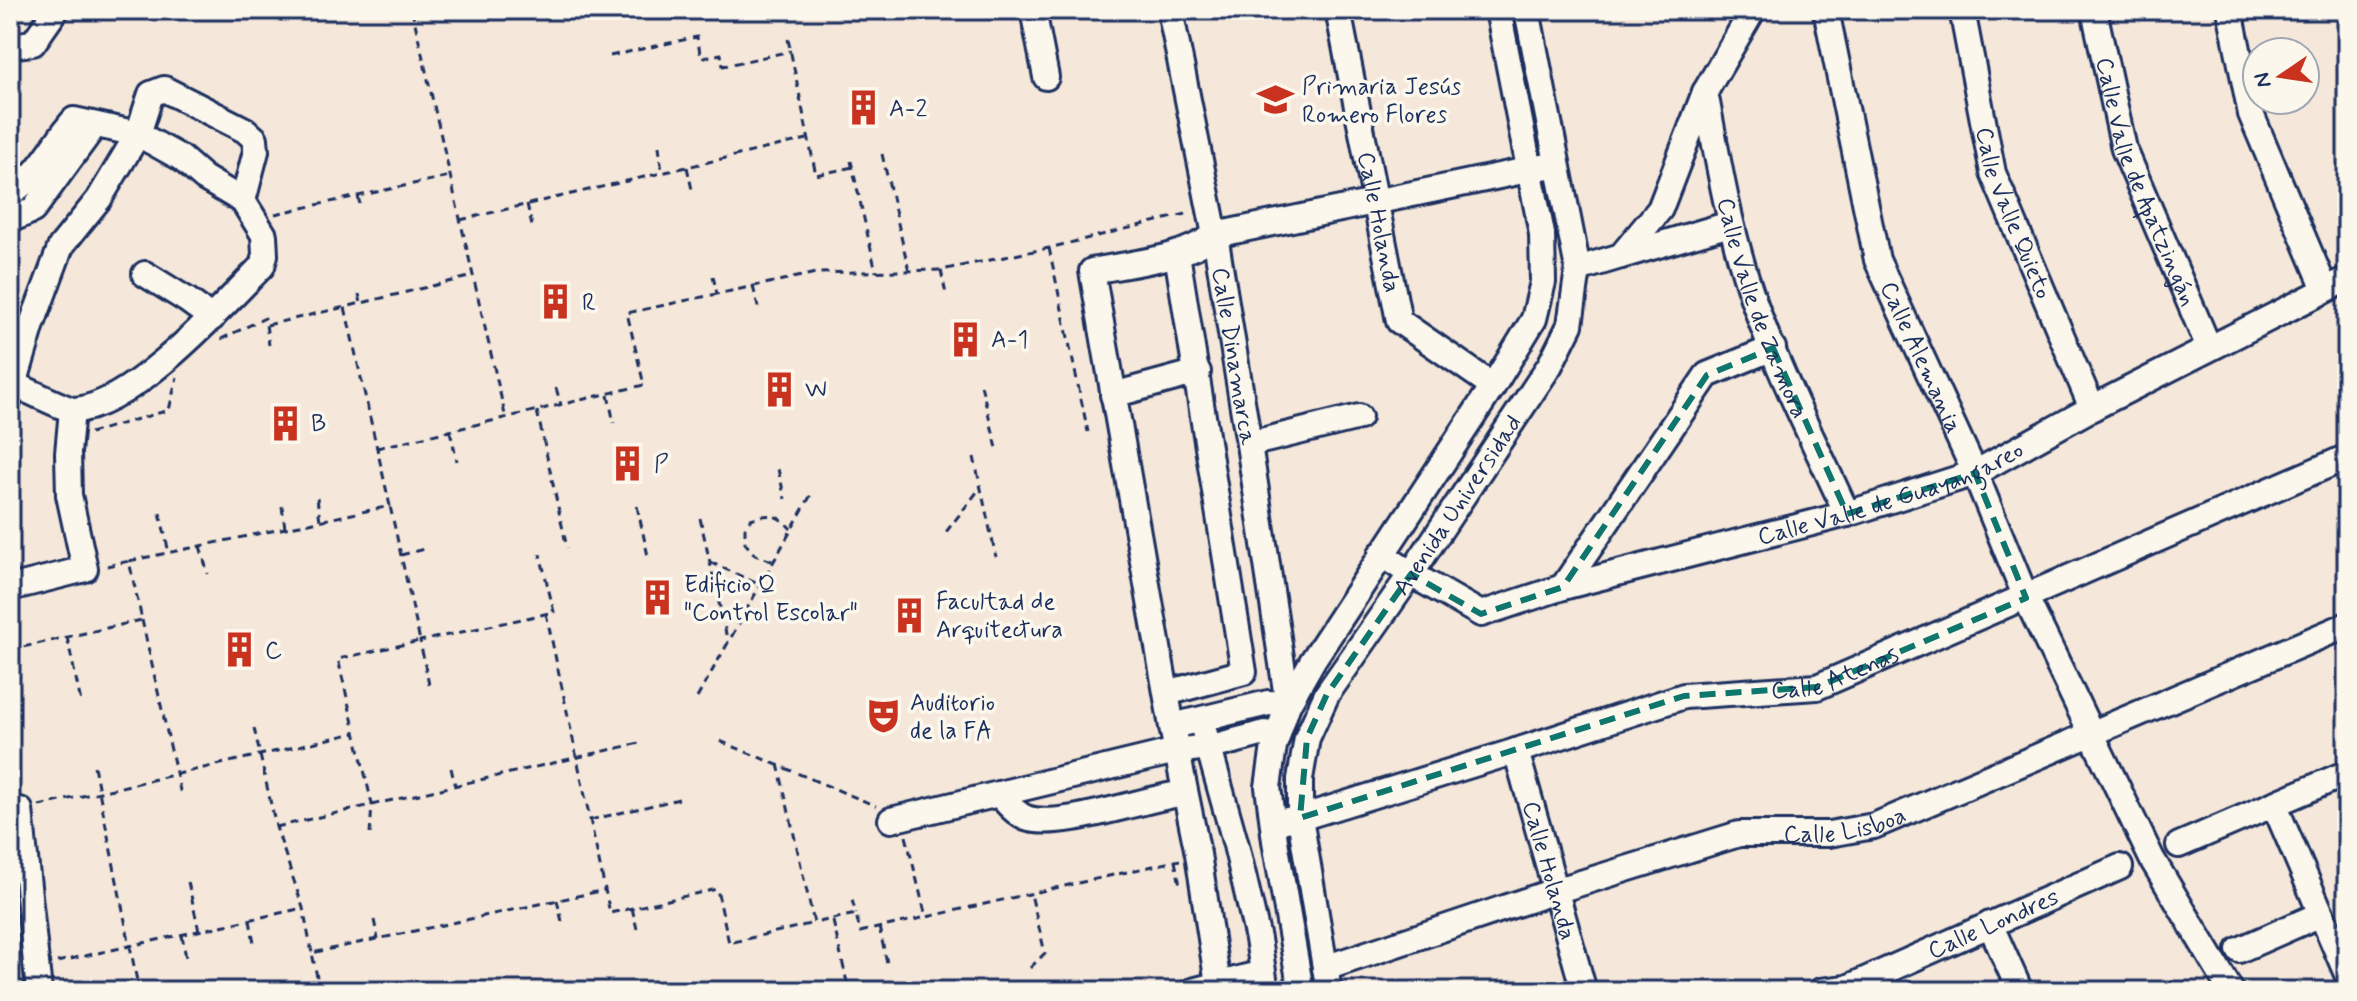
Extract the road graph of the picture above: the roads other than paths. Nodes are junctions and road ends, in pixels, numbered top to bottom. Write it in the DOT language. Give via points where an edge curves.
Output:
graph roads {
  1 [pos="56,10"];
  2 [pos="1033,10"];
  3 [pos="1170,10"];
  4 [pos="1338,10"];
  5 [pos="1498,10"];
  6 [pos="1527,10"];
  7 [pos="1753,10"];
  8 [pos="1826,10"];
  9 [pos="1962,10"];
  10 [pos="2094,10"];
  11 [pos="2230,10"];
  12 [pos="10,46"];
  13 [pos="1046,77"];
  14 [pos="1705,92"];
  15 [pos="95,125"];
  16 [pos="138,134"];
  17 [pos="1557,164"];
  18 [pos="1531,168"];
  19 [pos="10,193"];
  20 [pos="243,201"];
  21 [pos="1375,201"];
  22 [pos="10,220"];
  23 [pos="1730,224"];
  24 [pos="1209,239"];
  25 [pos="1177,254"];
  26 [pos="1621,256"];
  27 [pos="1578,269"];
  28 [pos="145,274"];
  29 [pos="2336,284"];
  30 [pos="212,318"];
  31 [pos="1773,348"];
  32 [pos="2209,348"];
  33 [pos="1198,372"];
  34 [pos="1493,386"];
  35 [pos="12,391"];
  36 [pos="1113,395"];
  37 [pos="2092,408"];
  38 [pos="72,410"];
  39 [pos="1359,417"];
  40 [pos="1249,444"];
  41 [pos="2347,457"];
  42 [pos="1975,473"];
  43 [pos="1847,514"];
  44 [pos="1381,554"];
  45 [pos="1411,574"];
  46 [pos="1563,587"];
  47 [pos="10,588"];
  48 [pos="2026,598"];
  49 [pos="2347,625"];
  50 [pos="1167,693"];
  51 [pos="1288,704"];
  52 [pos="1201,720"];
  53 [pos="1172,727"];
  54 [pos="2092,733"];
  55 [pos="1277,737"];
  56 [pos="1208,747"];
  57 [pos="1176,751"];
  58 [pos="1516,751"];
  59 [pos="2347,773"];
  60 [pos="1185,793"];
  61 [pos="999,794"];
  62 [pos="2274,804"];
  63 [pos="15,811"];
  64 [pos="896,818"];
  65 [pos="1300,818"];
  66 [pos="1273,822"];
  67 [pos="1236,845"];
  68 [pos="2179,845"];
  69 [pos="1191,856"];
  70 [pos="2120,867"];
  71 [pos="1555,891"];
  72 [pos="2321,914"];
  73 [pos="1990,924"];
  74 [pos="2239,950"];
  75 [pos="2347,974"];
  76 [pos="1327,980"];
  77 [pos="1264,982"];
  78 [pos="1219,988"];
  79 [pos="39,991"];
  80 [pos="1192,991"];
  81 [pos="1301,991"];
  82 [pos="1584,991"];
  83 [pos="1821,991"];
  84 [pos="2020,991"];
  85 [pos="2231,991"];
  1 -- 12 [label="street" via="33,43"];
  2 -- 13 [label="street"];
  3 -- 24 [label="street, Calle Dinamarca"];
  4 -- 21 [label="street, Calle Holanda"];
  5 -- 18 [label="street, Avenida Universidad"];
  6 -- 17 [label="street, Avenida Universidad"];
  7 -- 14 [label="street"];
  8 -- 42 [label="street, Calle Alemania" via="1877,260"];
  9 -- 37 [label="street, Calle Valle Quieto" via="1993,173"];
  10 -- 32 [label="street, Calle Valle de Apatzingán" via="2124,149"];
  11 -- 29 [label="street" via="2251,114"];
  14 -- 23 [label="street, Calle Valle de Zamora"];
  14 -- 26 [label="street" via="1660,209"];
  15 -- 16 [label="street"];
  15 -- 19 [label="street" via="74,120 25,183"];
  15 -- 22 [label="street" via="33,210"];
  16 -- 20 [label="street"];
  16 -- 20 [label="street" via="151,94 164,89 245,130 255,139 256,151"];
  16 -- 35 [label="street" via="99,199 61,246"];
  17 -- 18 [label="street"];
  17 -- 27 [label="street, Avenida Universidad"];
  18 -- 21 [label="street"];
  18 -- 34 [label="street, Avenida Universidad" via="1542,234 1543,282 1534,319"];
  20 -- 30 [label="street" via="264,235 265,255 262,266"];
  21 -- 24 [label="street"];
  21 -- 34 [label="street, Calle Holanda" via="1399,321"];
  23 -- 26 [label="street"];
  23 -- 31 [label="street, Calle Valle de Zamora"];
  24 -- 25 [label="street"];
  24 -- 40 [label="street, Calle Dinamarca"];
  25 -- 33 [label="street"];
  25 -- 36 [label="street" via="1092,271"];
  26 -- 27 [label="street"];
  27 -- 45 [label="street, Avenida Universidad" via="1570,325 1550,365"];
  28 -- 30 [label="street"];
  29 -- 32 [label="street, Calle Valle de Guayangareo"];
  30 -- 38 [label="street" via="138,382 101,404"];
  31 -- 43 [label="street, Calle Valle de Zamora"];
  31 -- 46 [label="street" via="1707,375"];
  32 -- 37 [label="street, Calle Valle de Guayangareo"];
  33 -- 36 [label="street"];
  33 -- 50 [label="street" via="1244,672"];
  34 -- 44 [label="street, Avenida Universidad"];
  35 -- 38 [label="street"];
  36 -- 50 [label="street"];
  37 -- 42 [label="street, Calle Valle de Guayangareo"];
  38 -- 47 [label="street" via="69,495 85,569"];
  39 -- 40 [label="street"];
  40 -- 51 [label="street, Calle Dinamarca"];
  41 -- 48 [label="street, Calle Atenas"];
  42 -- 43 [label="street, Calle Valle de Guayangareo"];
  42 -- 48 [label="street, Calle Alemania"];
  43 -- 46 [label="street, Calle Valle de Guayangareo"];
  44 -- 45 [label="street, Calle Valle de Guayangareo"];
  44 -- 51 [label="street, Avenida Universidad"];
  45 -- 46 [label="street, Calle Valle de Guayangareo" via="1481,614"];
  45 -- 65 [label="street, Avenida Universidad" via="1327,694 1307,738"];
  48 -- 54 [label="street, Calle Alemania"];
  48 -- 58 [label="street, Calle Atenas" via="1817,687 1684,696"];
  49 -- 54 [label="street, Calle Lisboa"];
  50 -- 53 [label="street"];
  51 -- 52 [label="street" via="1268,703"];
  51 -- 55 [label="street, Avenida Universidad"];
  52 -- 53 [label="street"];
  52 -- 56 [label="street"];
  53 -- 57 [label="street"];
  54 -- 71 [label="street, Calle Lisboa" via="1874,826 1829,834 1739,834"];
  54 -- 85 [label="street, Calle Alemania" via="2152,859"];
  55 -- 56 [label="street" via="1265,733"];
  55 -- 66 [label="street, Avenida Universidad" via="1268,787"];
  56 -- 57 [label="street"];
  56 -- 67 [label="street"];
  57 -- 60 [label="street"];
  57 -- 61 [label="street"];
  58 -- 65 [label="street, Calle Atenas"];
  58 -- 71 [label="street, Calle Holanda"];
  59 -- 62 [label="street"];
  60 -- 61 [label="street" via="1054,822 1025,818"];
  60 -- 69 [label="street"];
  61 -- 64 [label="street"];
  62 -- 68 [label="street"];
  62 -- 72 [label="street"];
  63 -- 79 [label="street"];
  65 -- 66 [label="street, Calle Atenas"];
  65 -- 76 [label="street, Avenida Universidad"];
  66 -- 81 [label="street, Avenida Universidad"];
  67 -- 69 [label="street"];
  67 -- 77 [label="street"];
  69 -- 78 [label="street"];
  70 -- 73 [label="street, Calle Londres"];
  71 -- 76 [label="street, Calle Lisboa"];
  71 -- 82 [label="street, Calle Holanda"];
  72 -- 74 [label="street"];
  72 -- 75 [label="street"];
  73 -- 83 [label="street, Calle Londres" via="1847,988"];
  73 -- 84 [label="street"];
  77 -- 78 [label="street"];
  78 -- 80 [label="street"];
}
